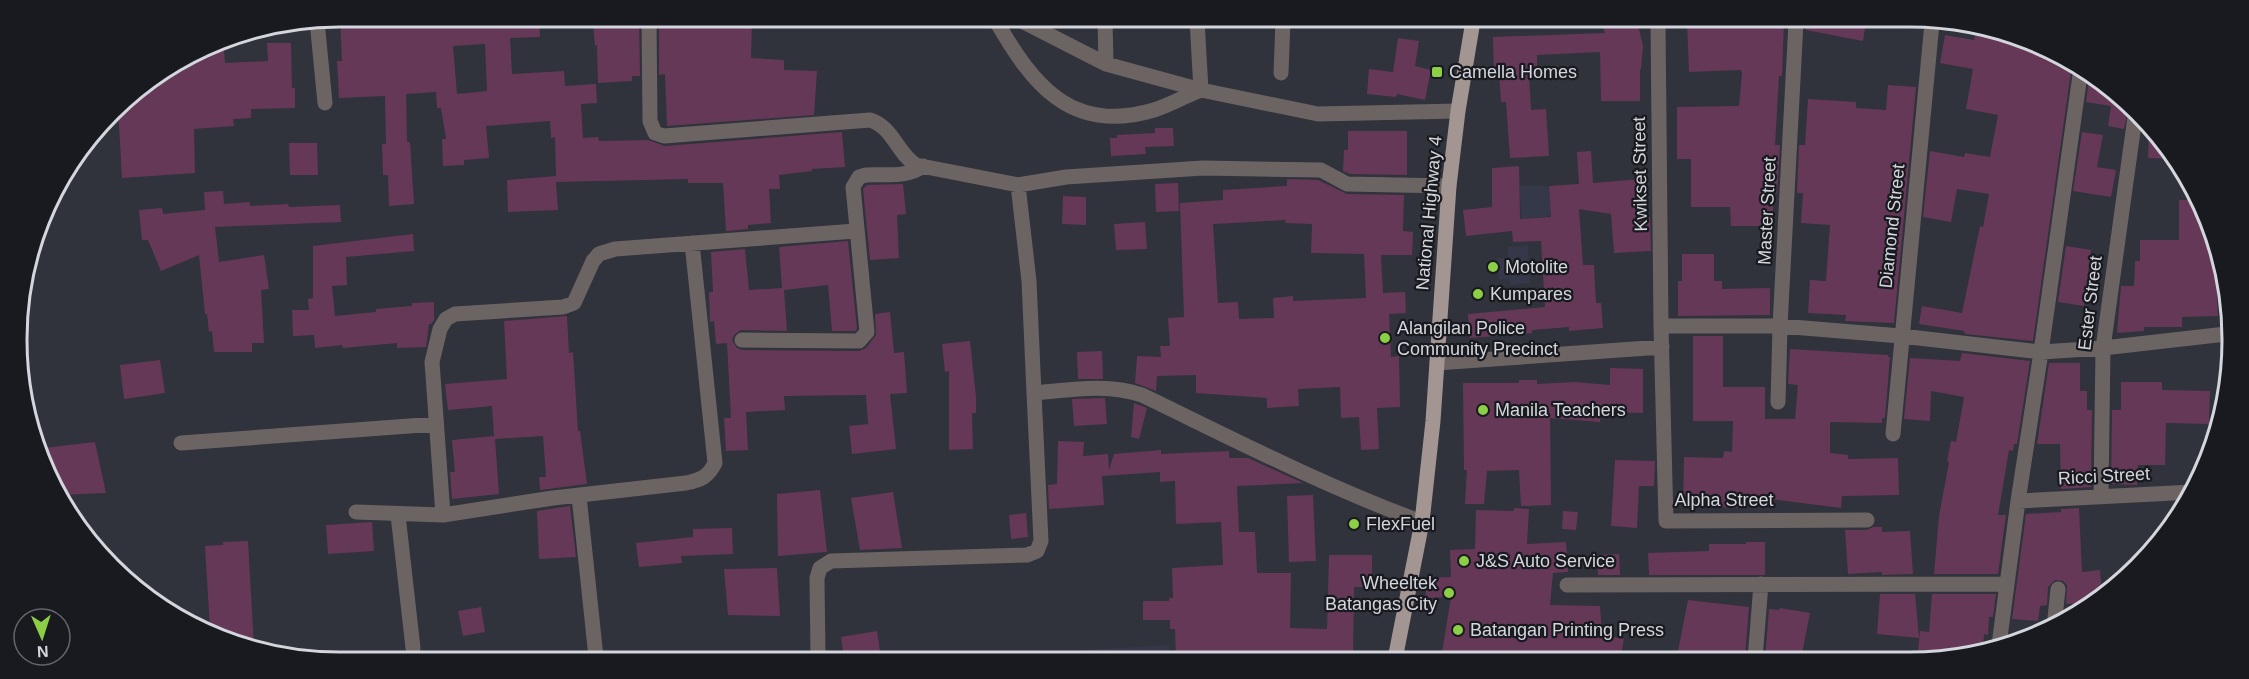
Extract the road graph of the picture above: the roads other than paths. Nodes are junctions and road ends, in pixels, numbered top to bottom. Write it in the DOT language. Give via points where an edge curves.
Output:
graph roads {
  1 [pos="649,27"];
  2 [pos="1000,27"];
  3 [pos="1034,27"];
  4 [pos="1105,27"];
  5 [pos="1197,27"];
  6 [pos="1283,27"];
  7 [pos="1472,27"];
  8 [pos="1658,27"];
  9 [pos="1797,27"];
  10 [pos="318,28"];
  11 [pos="1931,28"];
  12 [pos="1106,64"];
  13 [pos="1281,73"];
  14 [pos="2080,78"];
  15 [pos="1201,90"];
  16 [pos="325,103"];
  17 [pos="1458,111"];
  18 [pos="2134,123"];
  19 [pos="923,166"];
  20 [pos="1018,185"];
  21 [pos="1449,186"];
  22 [pos="856,231"];
  23 [pos="692,243"];
  24 [pos="1661,326"];
  25 [pos="1780,326"];
  26 [pos="2222,334"];
  27 [pos="1901,336"];
  28 [pos="742,340"];
  29 [pos="1662,347"];
  30 [pos="2103,348"];
  31 [pos="2042,352"];
  32 [pos="1437,363"];
  33 [pos="1034,393"];
  34 [pos="1778,402"];
  35 [pos="436,424"];
  36 [pos="1893,434"];
  37 [pos="181,443"];
  38 [pos="2182,492"];
  39 [pos="2101,495"];
  40 [pos="579,496"];
  41 [pos="2018,501"];
  42 [pos="356,512"];
  43 [pos="399,515"];
  44 [pos="443,515"];
  45 [pos="1867,520"];
  46 [pos="1422,522"];
  47 [pos="1761,584"];
  48 [pos="2006,584"];
  49 [pos="1566,585"];
  50 [pos="2058,589"];
  51 [pos="2055,616"];
  52 [pos="2000,638"];
  53 [pos="413,648"];
  54 [pos="595,652"];
  55 [pos="818,652"];
  56 [pos="1396,652"];
  57 [pos="1756,652"];
  1 -- 19 [label="street" via="650,121 655,133 664,136 870,120 887,129 908,160"];
  2 -- 15 [label="street" via="1025,68 1047,92 1075,110 1114,117 1154,110"];
  3 -- 12 [label="street"];
  4 -- 12 [label="street"];
  5 -- 15 [label="street"];
  6 -- 13 [label="street"];
  7 -- 17 [label="main road, National Highway 4"];
  8 -- 24 [label="street, Kwikset Street"];
  9 -- 25 [label="street, Master Street"];
  10 -- 16 [label="street"];
  11 -- 27 [label="street, Diamond Street"];
  12 -- 15 [label="street"];
  14 -- 31 [label="street"];
  15 -- 17 [label="street" via="1318,114"];
  17 -- 21 [label="main road, National Highway 4"];
  18 -- 30 [label="street, Ester Street"];
  19 -- 20 [label="street"];
  19 -- 22 [label="street" via="916,172 859,177 853,187"];
  20 -- 21 [label="street" via="1066,177 1203,168 1321,170 1347,184"];
  20 -- 33 [label="street" via="1029,281"];
  21 -- 32 [label="main road, National Highway 4"];
  22 -- 23 [label="street"];
  22 -- 28 [label="street" via="867,332 864,337 859,341"];
  23 -- 35 [label="street" via="615,249 599,254 574,303 563,307 455,315 446,319 432,362"];
  23 -- 40 [label="street" via="715,463 700,480"];
  24 -- 25 [label="street"];
  24 -- 29 [label="street, Alpha Street"];
  25 -- 27 [label="street"];
  25 -- 34 [label="street, Master Street"];
  26 -- 30 [label="street"];
  27 -- 31 [label="street"];
  27 -- 36 [label="street, Diamond Street"];
  29 -- 32 [label="street"];
  29 -- 45 [label="street, Alpha Street" via="1666,520"];
  30 -- 31 [label="street"];
  30 -- 39 [label="street, Ester Street"];
  31 -- 41 [label="street"];
  32 -- 46 [label="main road, National Highway 4"];
  33 -- 46 [label="street" via="1125,390 1329,486"];
  33 -- 55 [label="street" via="1041,541 1037,551 1026,555 831,561 820,568 817,578"];
  35 -- 37 [label="street"];
  35 -- 44 [label="street"];
  38 -- 39 [label="street, Ricci Street"];
  39 -- 41 [label="street, Ricci Street"];
  40 -- 44 [label="street"];
  40 -- 54 [label="street"];
  41 -- 48 [label="street"];
  42 -- 43 [label="street"];
  43 -- 44 [label="street"];
  43 -- 53 [label="street"];
  46 -- 56 [label="main road, National Highway 4"];
  47 -- 48 [label="street"];
  47 -- 49 [label="street"];
  47 -- 57 [label="street"];
  48 -- 52 [label="street"];
  50 -- 51 [label="street"];
}
